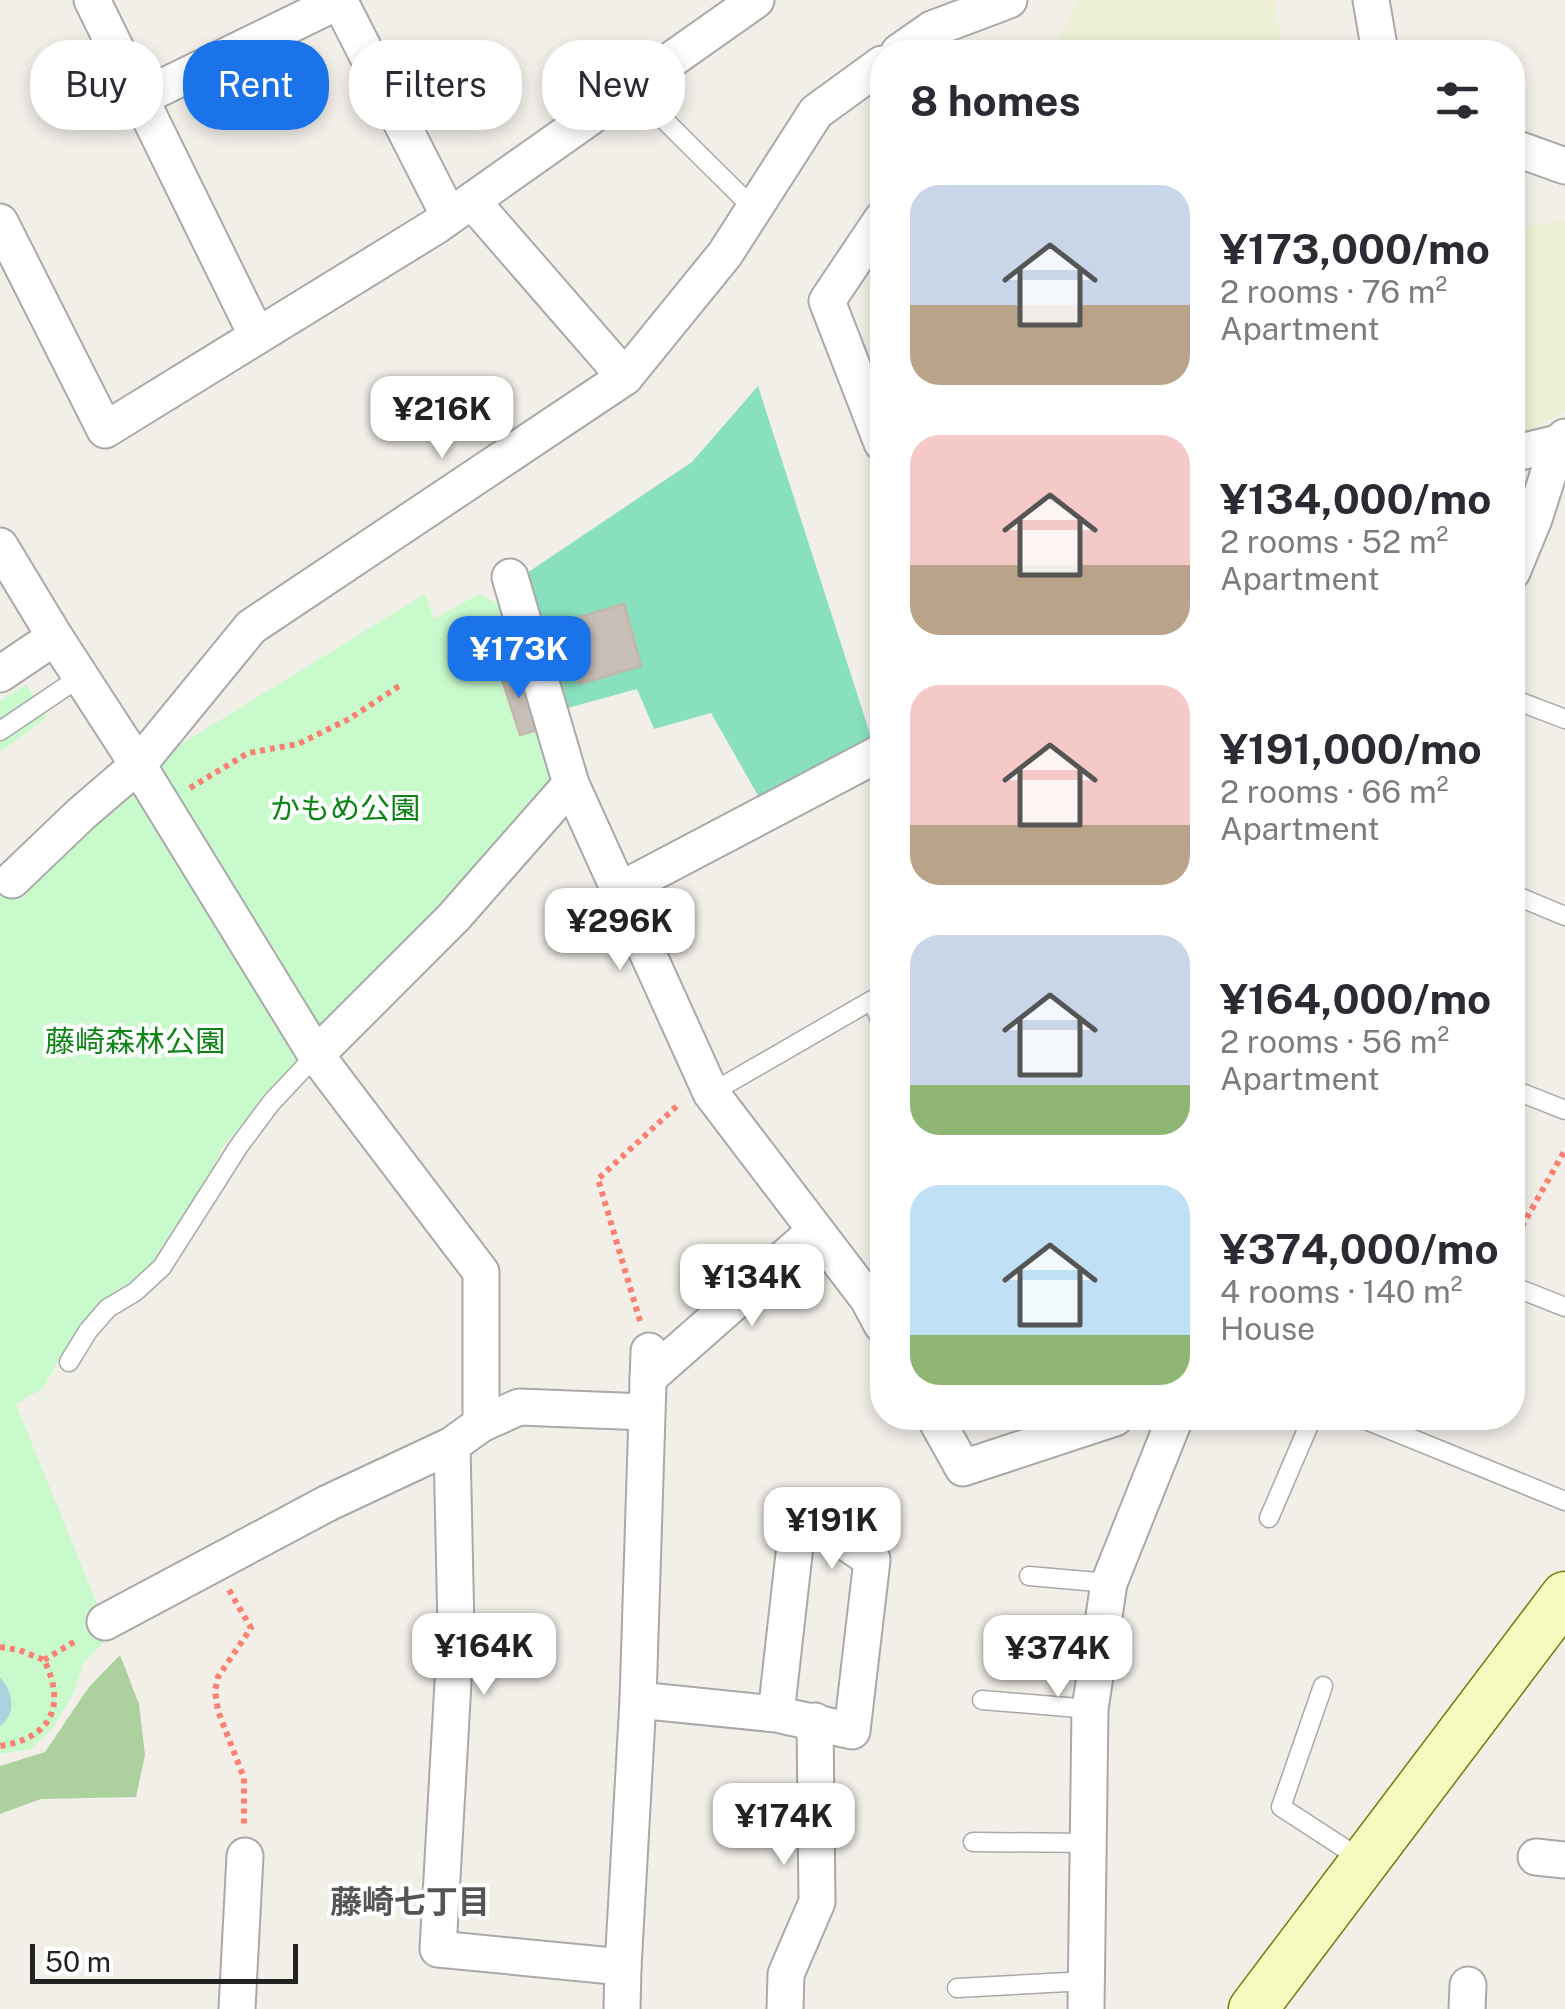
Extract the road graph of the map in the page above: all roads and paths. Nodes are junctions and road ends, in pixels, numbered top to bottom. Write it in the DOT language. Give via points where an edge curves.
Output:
graph roads {
  1 [pos="92,0"];
  2 [pos="756,0"];
  3 [pos="1009,0"];
  4 [pos="1371,0"];
  5 [pos="339,1"];
  6 [pos="112,40"];
  7 [pos="916,40"];
  8 [pos="1378,40"];
  9 [pos="685,50"];
  10 [pos="870,73"];
  11 [pos="163,87"];
  12 [pos="156,130"];
  13 [pos="572,130"];
  14 [pos="674,130"];
  15 [pos="1525,152"];
  16 [pos="1565,166"];
  17 [pos="461,208"];
  18 [pos="754,208"];
  19 [pos="0,222"];
  20 [pos="870,237"];
  21 [pos="258,336"];
  22 [pos="625,378"];
  23 [pos="870,413"];
  24 [pos="1561,440"];
  25 [pos="1525,450"];
  26 [pos="1525,541"];
  27 [pos="0,546"];
  28 [pos="510,577"];
  29 [pos="55,637"];
  30 [pos="0,674"];
  31 [pos="80,677"];
  32 [pos="402,684"];
  33 [pos="1525,704"];
  34 [pos="1565,719"];
  35 [pos="0,731"];
  36 [pos="870,758"];
  37 [pos="138,765"];
  38 [pos="572,784"];
  39 [pos="163,804"];
  40 [pos="12,880"];
  41 [pos="618,890"];
  42 [pos="1525,899"];
  43 [pos="1565,916"];
  44 [pos="870,1001"];
  45 [pos="316,1056"];
  46 [pos="708,1087"];
  47 [pos="1525,1094"];
  48 [pos="1565,1110"];
  49 [pos="1565,1150"];
  50 [pos="1525,1221"];
  51 [pos="814,1232"];
  52 [pos="1525,1291"];
  53 [pos="870,1296"];
  54 [pos="1565,1307"];
  55 [pos="69,1362"];
  56 [pos="648,1380"];
  57 [pos="481,1424"];
  58 [pos="941,1430"];
  59 [pos="1079,1430"];
  60 [pos="1170,1430"];
  61 [pos="1307,1430"];
  62 [pos="1390,1430"];
  63 [pos="452,1445"];
  64 [pos="1565,1501"];
  65 [pos="1269,1518"];
  66 [pos="212,1564"];
  67 [pos="1029,1576"];
  68 [pos="1109,1583"];
  69 [pos="1565,1596"];
  70 [pos="105,1622"];
  71 [pos="0,1647"];
  72 [pos="1323,1686"];
  73 [pos="638,1700"];
  74 [pos="982,1700"];
  75 [pos="1090,1709"];
  76 [pos="776,1714"];
  77 [pos="815,1722"];
  78 [pos="0,1746"];
  79 [pos="973,1842"];
  80 [pos="1089,1844"];
  81 [pos="244,1856"];
  82 [pos="1364,1862"];
  83 [pos="623,1967"];
  84 [pos="957,1988"];
  85 [pos="1086,1995"];
  86 [pos="238,2009"];
  87 [pos="622,2009"];
  88 [pos="785,2009"];
  89 [pos="1253,2009"];
  1 -- 6 [label="street"];
  2 -- 9 [label="street"];
  3 -- 7 [label="street"];
  4 -- 8 [label="street"];
  5 -- 11 [label="street"];
  5 -- 17 [label="street"];
  10 -- 18 [label="street" via="816,112"];
  12 -- 21 [label="street"];
  13 -- 17 [label="street"];
  14 -- 18 [label="lane"];
  15 -- 16 [label="street"];
  17 -- 21 [label="street"];
  17 -- 22 [label="street"];
  18 -- 22 [label="street"];
  19 -- 21 [label="street" via="106,430"];
  20 -- 23 [label="street" via="826,302"];
  22 -- 37 [label="street" via="251,627"];
  24 -- 25 [label="street"];
  24 -- 26 [label="street"];
  27 -- 29 [label="street"];
  28 -- 38 [label="street"];
  29 -- 30 [label="street"];
  29 -- 31 [label="street"];
  31 -- 35 [label="lane"];
  31 -- 37 [label="street"];
  32 -- 39 [label="path" via="350,719 298,744 248,753"];
  33 -- 34 [label="lane"];
  36 -- 41 [label="street"];
  37 -- 39 [label="street"];
  37 -- 40 [label="street"];
  38 -- 41 [label="street"];
  38 -- 45 [label="street" via="454,917"];
  39 -- 45 [label="street"];
  41 -- 46 [label="street"];
  42 -- 43 [label="lane"];
  44 -- 46 [label="lane"];
  45 -- 55 [label="lane" via="270,1103 162,1267 108,1308"];
  45 -- 57 [label="street" via="481,1272"];
  46 -- 51 [label="street"];
  46 -- 56 [label="path" via="598,1179"];
  47 -- 48 [label="lane"];
  49 -- 50 [label="path"];
  51 -- 53 [label="street"];
  51 -- 56 [label="street"];
  52 -- 54 [label="lane"];
  56 -- 57 [label="street" via="519,1407"];
  56 -- 73 [label="street"];
  57 -- 63 [label="street"];
  58 -- 59 [label="street" via="963,1468"];
  60 -- 68 [label="street"];
  61 -- 65 [label="lane"];
  62 -- 64 [label="lane"];
  63 -- 66 [label="street"];
  63 -- 83 [label="street" via="456,1629 438,1950"];
  66 -- 70 [label="street"];
  66 -- 81 [label="path" via="251,1628 215,1691 244,1778"];
  67 -- 68 [label="lane"];
  68 -- 75 [label="street"];
  69 -- 82 [label="street"];
  71 -- 78 [label="path" via="44,1660 57,1693 50,1718 32,1737"];
  72 -- 82 [label="lane" via="1281,1807"];
  73 -- 76 [label="street"];
  73 -- 83 [label="street"];
  74 -- 75 [label="lane"];
  75 -- 80 [label="street"];
  76 -- 77 [label="street"];
  76 -- 77 [label="street" via="798,1510 872,1560 852,1731"];
  77 -- 88 [label="street" via="817,1902 786,1974"];
  79 -- 80 [label="lane"];
  80 -- 85 [label="street"];
  81 -- 86 [label="street"];
  82 -- 89 [label="street"];
  83 -- 87 [label="street"];
  84 -- 85 [label="lane"];
}
